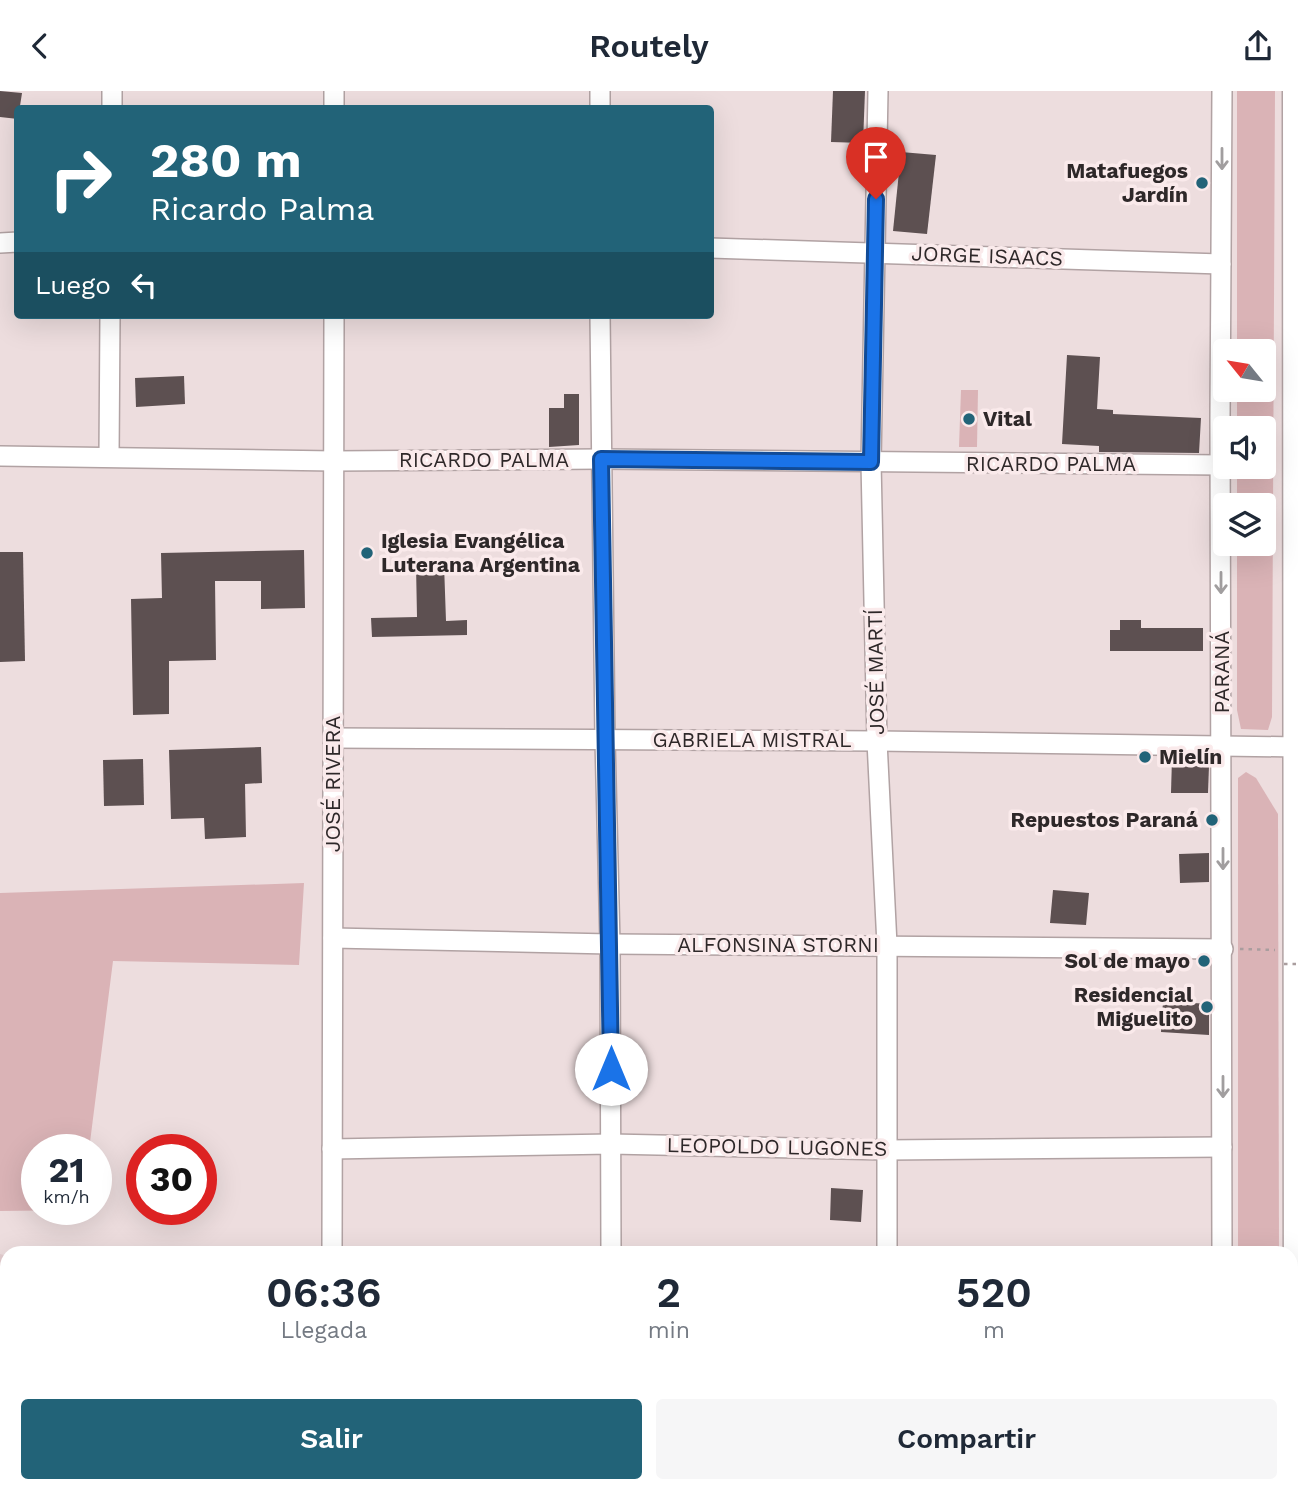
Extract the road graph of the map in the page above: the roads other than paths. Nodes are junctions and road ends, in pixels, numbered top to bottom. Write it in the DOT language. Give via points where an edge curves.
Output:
graph roads {
  1 [pos="878,91"];
  2 [pos="1222,91"];
  3 [pos="1297,91"];
  4 [pos="714,248"];
  5 [pos="875,253"];
  6 [pos="1222,264"];
  7 [pos="110,319"];
  8 [pos="334,319"];
  9 [pos="600,319"];
  10 [pos="1221,416"];
  11 [pos="0,456"];
  12 [pos="108,457"];
  13 [pos="601,459"];
  14 [pos="334,461"];
  15 [pos="871,462"];
  16 [pos="1213,465"];
  17 [pos="1298,467"];
  18 [pos="1221,479"];
  19 [pos="333,738"];
  20 [pos="604,739"];
  21 [pos="877,741"];
  22 [pos="1222,746"];
  23 [pos="1297,747"];
  24 [pos="333,938"];
  25 [pos="610,944"];
  26 [pos="887,945"];
  27 [pos="1223,949"];
  28 [pos="611,1144"];
  29 [pos="1222,1147"];
  30 [pos="332,1149"];
  31 [pos="887,1150"];
  32 [pos="332,1246"];
  33 [pos="611,1246"];
  34 [pos="887,1246"];
  35 [pos="1222,1246"];
  36 [pos="1298,1246"];
  1 -- 5 [label="street, JOSÉ MARTÍ"];
  2 -- 6 [label="street, PARANÁ, one-way"];
  3 -- 17 [label="highway"];
  4 -- 5 [label="street, JORGE ISAACS"];
  5 -- 6 [label="street, JORGE ISAACS"];
  5 -- 15 [label="street, JOSÉ MARTÍ"];
  6 -- 10 [label="street, PARANÁ"];
  7 -- 12 [label="street"];
  8 -- 14 [label="street, JOSÉ RIVERA"];
  9 -- 13 [label="street"];
  11 -- 12 [label="street, RICARDO PALMA"];
  12 -- 14 [label="street, RICARDO PALMA"];
  13 -- 14 [label="street, RICARDO PALMA"];
  13 -- 15 [label="street, RICARDO PALMA"];
  13 -- 20 [label="street"];
  14 -- 19 [label="street, JOSÉ RIVERA"];
  15 -- 16 [label="street, RICARDO PALMA"];
  15 -- 21 [label="street, JOSÉ MARTÍ"];
  17 -- 23 [label="highway"];
  18 -- 22 [label="street, PARANÁ, one-way"];
  19 -- 20 [label="street, GABRIELA MISTRAL"];
  19 -- 24 [label="street, JOSÉ RIVERA"];
  20 -- 21 [label="street, GABRIELA MISTRAL"];
  20 -- 25 [label="street"];
  21 -- 22 [label="street, GABRIELA MISTRAL"];
  21 -- 26 [label="street, JOSÉ MARTÍ"];
  22 -- 23 [label="street, GABRIELA MISTRAL"];
  22 -- 27 [label="street, PARANÁ, one-way"];
  23 -- 36 [label="highway"];
  24 -- 25 [label="street, ALFONSINA STORNI"];
  24 -- 30 [label="street, JOSÉ RIVERA"];
  25 -- 26 [label="street, ALFONSINA STORNI"];
  25 -- 28 [label="street"];
  26 -- 27 [label="street, ALFONSINA STORNI"];
  26 -- 31 [label="street, JOSÉ MARTÍ"];
  27 -- 29 [label="street, PARANÁ, one-way"];
  28 -- 30 [label="street, LEOPOLDO LUGONES"];
  28 -- 31 [label="street, LEOPOLDO LUGONES"];
  28 -- 33 [label="street"];
  29 -- 31 [label="street, LEOPOLDO LUGONES"];
  29 -- 35 [label="street, PARANÁ"];
  30 -- 32 [label="street, JOSÉ RIVERA"];
  31 -- 34 [label="street, JOSÉ MARTÍ"];
}
